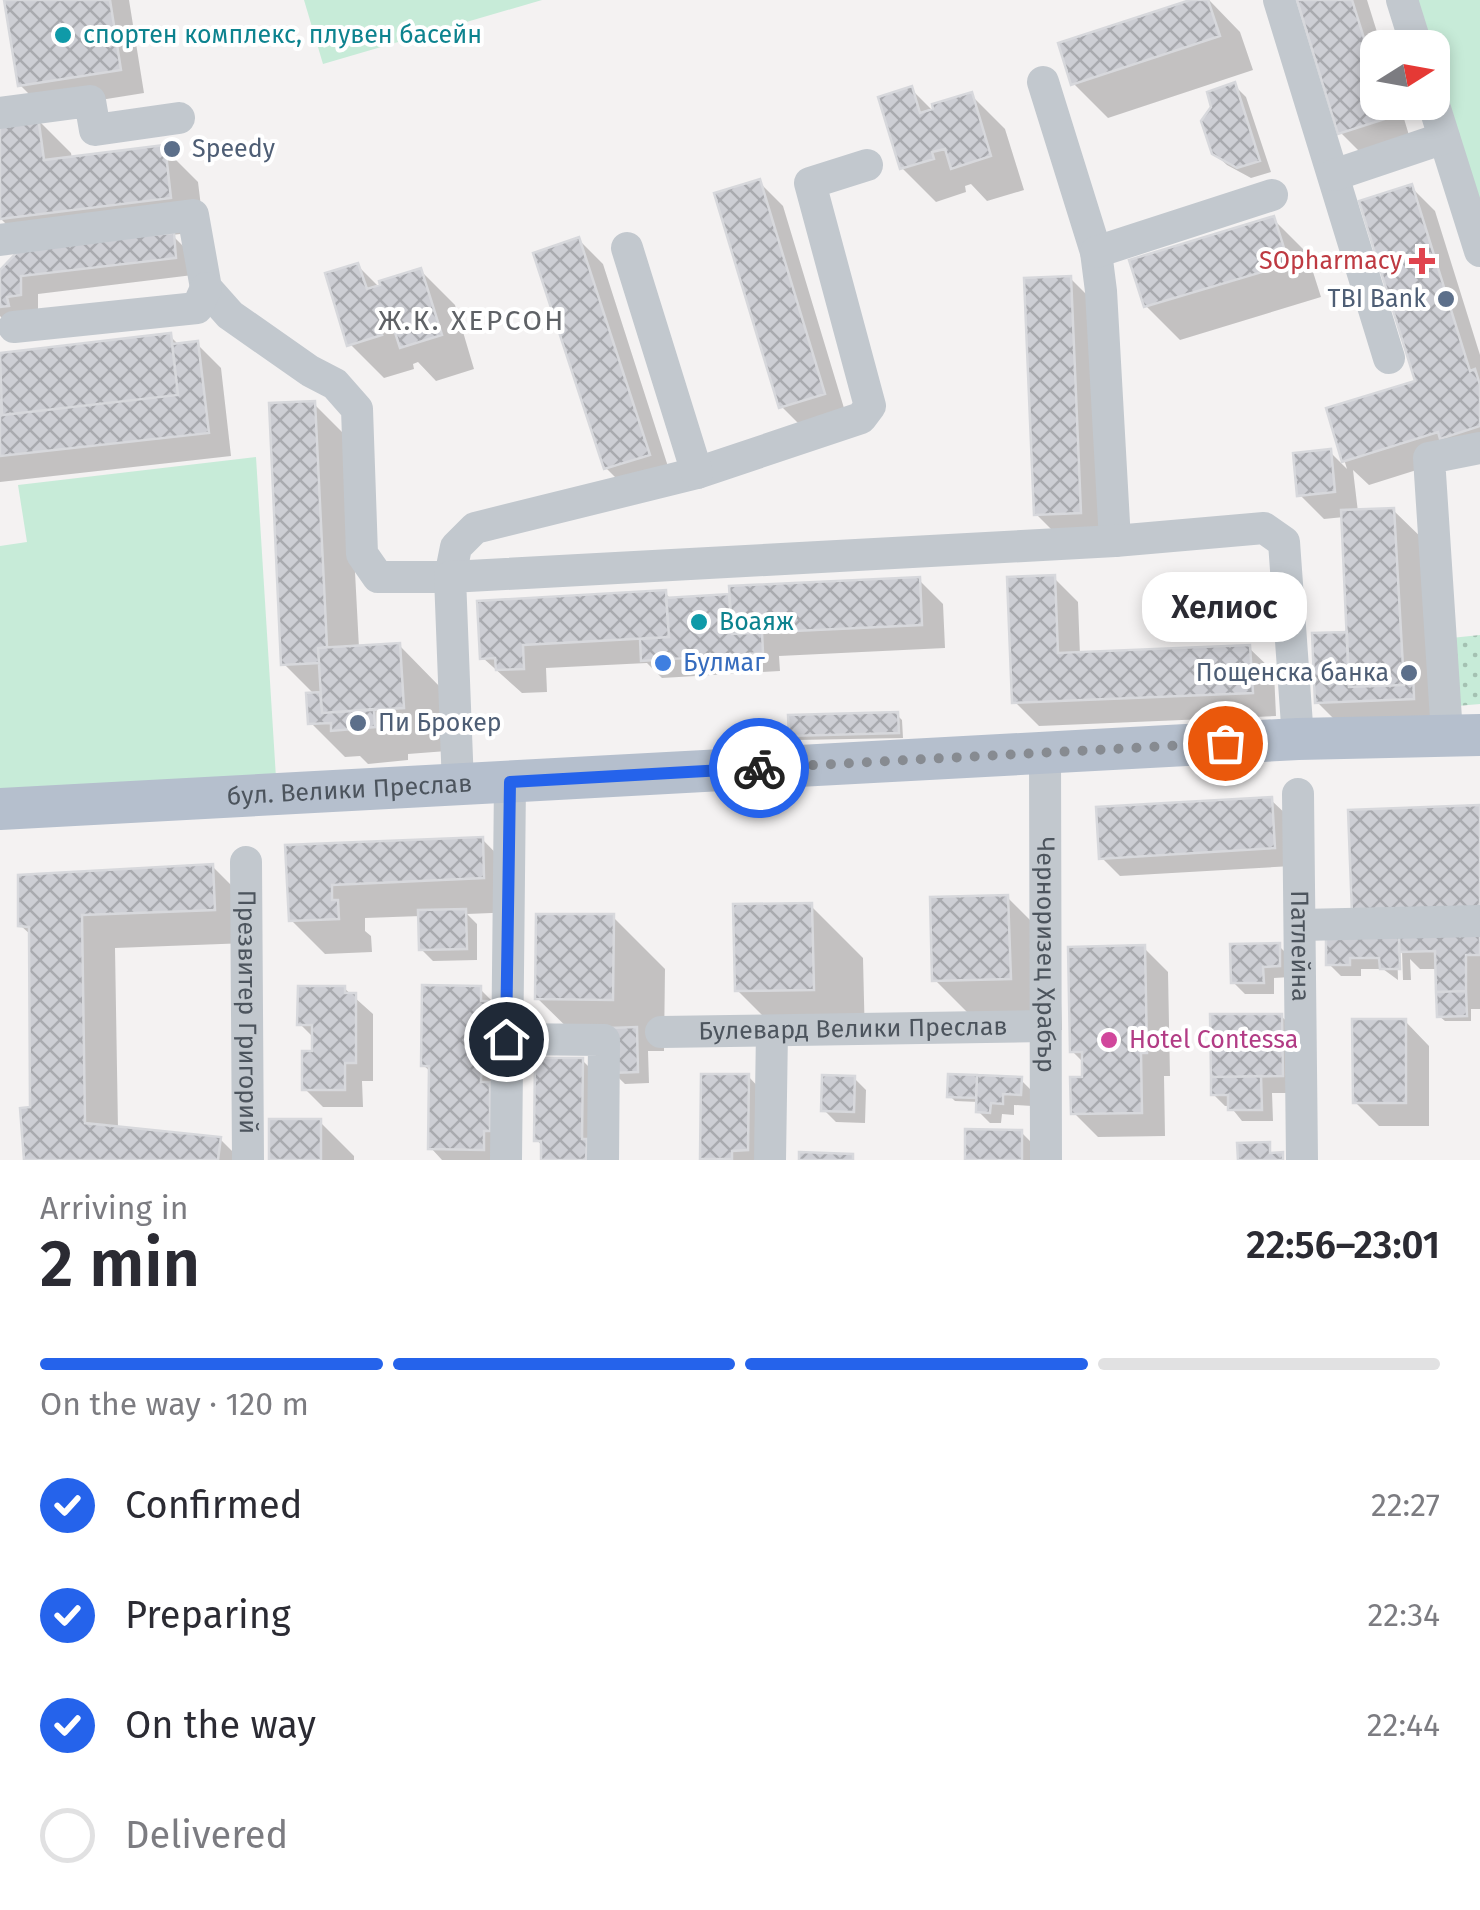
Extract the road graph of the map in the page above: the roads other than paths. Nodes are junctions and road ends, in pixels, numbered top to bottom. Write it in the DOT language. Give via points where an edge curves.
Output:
graph roads {
  1 [pos="1279,0"];
  2 [pos="1402,0"];
  3 [pos="1411,30"];
  4 [pos="1043,82"];
  5 [pos="0,113"];
  6 [pos="179,118"];
  7 [pos="1438,120"];
  8 [pos="1444,138"];
  9 [pos="867,165"];
  10 [pos="1334,175"];
  11 [pos="1272,195"];
  12 [pos="0,240"];
  13 [pos="627,248"];
  14 [pos="1480,251"];
  15 [pos="1096,252"];
  16 [pos="206,288"];
  17 [pos="14,327"];
  18 [pos="1389,358"];
  19 [pos="1480,448"];
  20 [pos="697,473"];
  21 [pos="1115,541"];
  22 [pos="450,576"];
  23 [pos="1468,723"];
  24 [pos="1298,739"];
  25 [pos="1045,753"];
  26 [pos="510,782"];
  27 [pos="458,786"];
  28 [pos="1298,794"];
  29 [pos="0,809"];
  30 [pos="246,862"];
  31 [pos="1480,921"];
  32 [pos="1301,925"];
  33 [pos="1046,1026"];
  34 [pos="772,1031"];
  35 [pos="660,1032"];
  36 [pos="506,1039"];
  37 [pos="248,1160"];
  38 [pos="506,1160"];
  39 [pos="603,1160"];
  40 [pos="770,1160"];
  41 [pos="1046,1160"];
  42 [pos="1302,1160"];
  1 -- 10 [label="street"];
  2 -- 3 [label="street"];
  4 -- 15 [label="street"];
  5 -- 6 [label="street" via="90,101 95,130"];
  7 -- 8 [label="street"];
  8 -- 10 [label="street"];
  8 -- 14 [label="street"];
  9 -- 20 [label="street" via="810,183 870,406 861,418"];
  10 -- 18 [label="street"];
  11 -- 15 [label="street"];
  12 -- 16 [label="street" via="193,215"];
  13 -- 20 [label="street"];
  15 -- 21 [label="street"];
  16 -- 17 [label="street" via="196,308"];
  16 -- 22 [label="street" via="230,315 335,384 357,409 362,554 378,577"];
  19 -- 23 [label="street" via="1428,458"];
  20 -- 22 [label="street" via="475,528 456,547"];
  21 -- 22 [label="street"];
  21 -- 24 [label="street" via="1264,528 1284,542"];
  22 -- 27 [label="street"];
  23 -- 24 [label="main road, бул. Велики Преслав"];
  24 -- 25 [label="main road, бул. Велики Преслав"];
  25 -- 26 [label="main road, бул. Велики Преслав"];
  25 -- 33 [label="street, Черноризец Храбър"];
  26 -- 27 [label="main road, бул. Велики Преслав"];
  26 -- 36 [label="street"];
  27 -- 29 [label="main road, бул. Велики Преслав"];
  28 -- 32 [label="street, Патлейна"];
  30 -- 37 [label="street, Презвитер Григорий"];
  31 -- 32 [label="street"];
  32 -- 42 [label="street, Патлейна"];
  33 -- 34 [label="street, Булевард Велики Преслав"];
  33 -- 41 [label="street, Черноризец Храбър"];
  34 -- 35 [label="street, Булевард Велики Преслав"];
  34 -- 40 [label="street"];
  36 -- 38 [label="street"];
  36 -- 39 [label="street" via="604,1040"];
}
